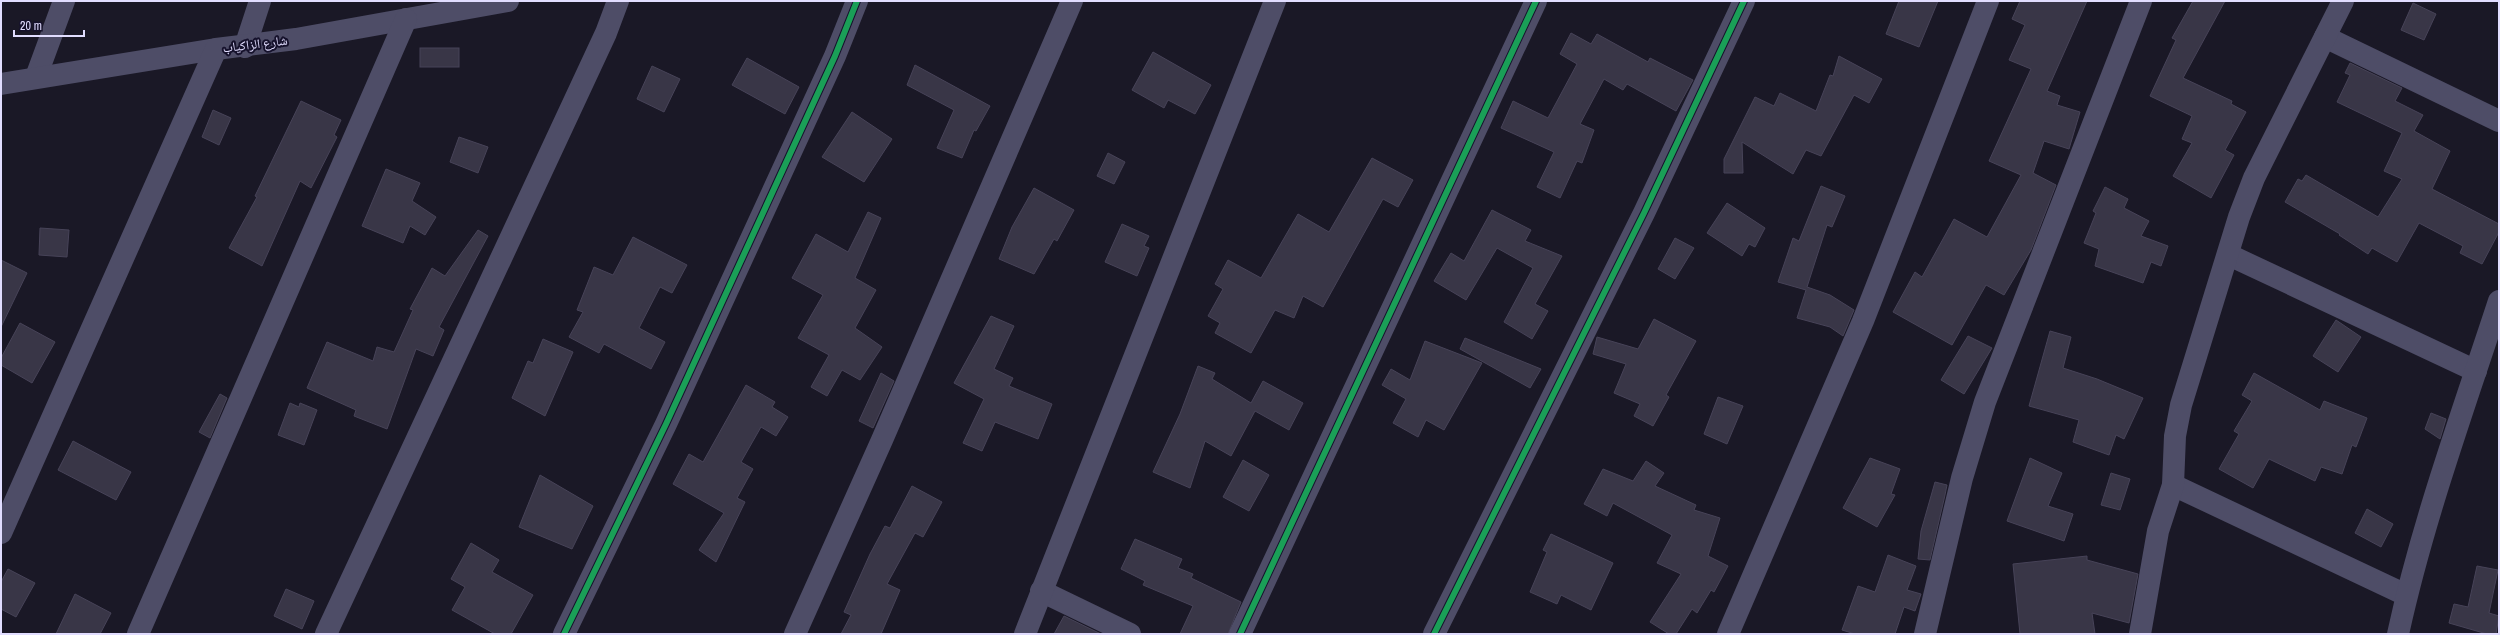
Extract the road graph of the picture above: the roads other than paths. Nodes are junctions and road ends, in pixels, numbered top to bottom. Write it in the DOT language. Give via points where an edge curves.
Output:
graph roads {
  1 [pos="64,1"];
  2 [pos="260,1"];
  3 [pos="508,1"];
  4 [pos="618,1"];
  5 [pos="857,1"];
  6 [pos="1072,1"];
  7 [pos="1275,1"];
  8 [pos="1536,1"];
  9 [pos="1744,1"];
  10 [pos="1988,1"];
  11 [pos="2141,1"];
  12 [pos="2343,1"];
  13 [pos="418,12"];
  14 [pos="2325,37"];
  15 [pos="244,47"];
  16 [pos="216,49"];
  17 [pos="36,77"];
  18 [pos="1,85"];
  19 [pos="2499,121"];
  20 [pos="2229,255"];
  21 [pos="2499,301"];
  22 [pos="2476,371"];
  23 [pos="2174,485"];
  24 [pos="1,533"];
  25 [pos="1042,591"];
  26 [pos="2406,595"];
  27 [pos="138,634"];
  28 [pos="326,634"];
  29 [pos="564,634"];
  30 [pos="795,634"];
  31 [pos="1025,634"];
  32 [pos="1130,634"];
  33 [pos="1240,634"];
  34 [pos="1434,634"];
  35 [pos="1728,634"];
  36 [pos="1925,634"];
  37 [pos="2140,634"];
  38 [pos="2398,634"];
  1 -- 17 [label="street"];
  2 -- 15 [label="street"];
  3 -- 13 [label="street, شارع الزاكياب"];
  4 -- 28 [label="street" via="603,40 451,370"];
  5 -- 29 [label="street" via="832,63 666,424"];
  6 -- 30 [label="street"];
  7 -- 25 [label="street"];
  8 -- 33 [label="street"];
  9 -- 34 [label="street" via="1641,220"];
  10 -- 35 [label="street" via="1863,321"];
  11 -- 36 [label="street" via="1985,402 1962,478"];
  12 -- 14 [label="street"];
  13 -- 15 [label="street, شارع الزاكياب"];
  13 -- 27 [label="street"];
  14 -- 19 [label="street"];
  14 -- 20 [label="street" via="2254,178 2239,217"];
  15 -- 16 [label="street, شارع الزاكياب"];
  16 -- 17 [label="street, شارع الزاكياب"];
  16 -- 24 [label="street"];
  17 -- 18 [label="street, شارع الزاكياب"];
  20 -- 22 [label="street"];
  20 -- 23 [label="street" via="2181,405 2176,436"];
  21 -- 22 [label="street"];
  22 -- 26 [label="street" via="2442,470"];
  23 -- 26 [label="street"];
  23 -- 37 [label="street" via="2158,531"];
  25 -- 31 [label="street"];
  25 -- 32 [label="street"];
  26 -- 38 [label="street"];
}
